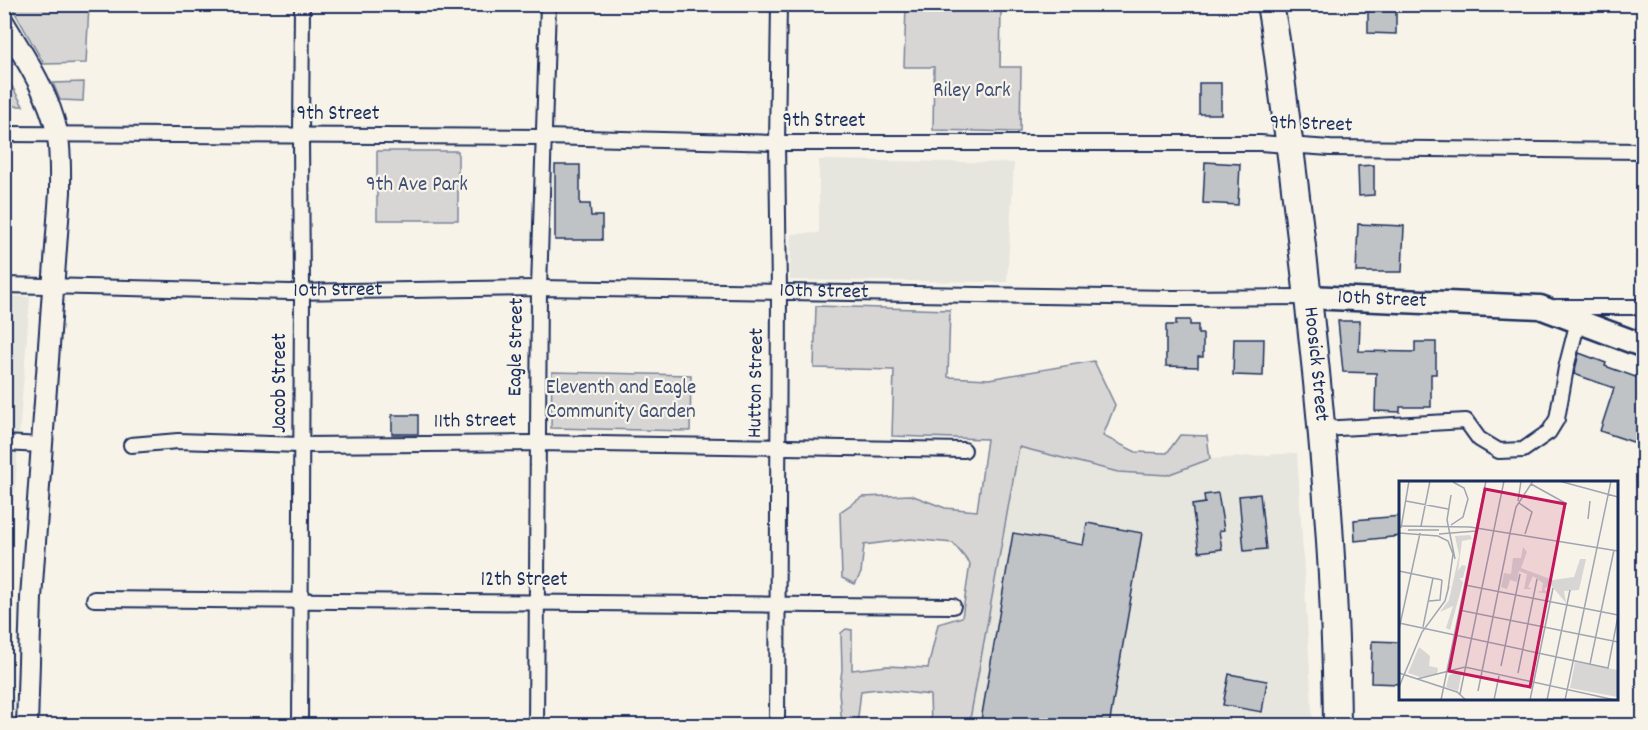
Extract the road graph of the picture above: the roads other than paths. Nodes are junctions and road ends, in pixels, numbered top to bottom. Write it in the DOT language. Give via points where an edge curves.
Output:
graph roads {
  1 [pos="302,4"];
  2 [pos="548,4"];
  3 [pos="779,4"];
  4 [pos="1270,4"];
  5 [pos="4,23"];
  6 [pos="4,134"];
  7 [pos="57,134"];
  8 [pos="301,136"];
  9 [pos="544,137"];
  10 [pos="777,143"];
  11 [pos="1290,145"];
  12 [pos="1644,152"];
  13 [pos="4,285"];
  14 [pos="52,286"];
  15 [pos="539,288"];
  16 [pos="779,291"];
  17 [pos="302,292"];
  18 [pos="1308,297"];
  19 [pos="1540,307"];
  20 [pos="1644,307"];
  21 [pos="1578,321"];
  22 [pos="1644,346"];
  23 [pos="1321,429"];
  24 [pos="4,443"];
  25 [pos="537,443"];
  26 [pos="42,444"];
  27 [pos="131,445"];
  28 [pos="301,445"];
  29 [pos="777,447"];
  30 [pos="964,450"];
  31 [pos="94,599"];
  32 [pos="300,600"];
  33 [pos="536,602"];
  34 [pos="777,604"];
  35 [pos="953,606"];
  36 [pos="27,726"];
  37 [pos="300,726"];
  38 [pos="536,726"];
  39 [pos="777,726"];
  40 [pos="1337,726"];
  1 -- 8 [label="street, Jacob Street"];
  2 -- 9 [label="street, Eagle Street"];
  3 -- 10 [label="street, Hutton Street"];
  4 -- 11 [label="highway, Hoosick Street"];
  5 -- 7 [label="street" via="36,76"];
  6 -- 7 [label="street, 9th Street"];
  7 -- 8 [label="street, 9th Street"];
  7 -- 14 [label="street" via="60,192"];
  8 -- 9 [label="street, 9th Street"];
  8 -- 17 [label="street, Jacob Street"];
  9 -- 10 [label="street, 9th Street"];
  9 -- 15 [label="street, Eagle Street"];
  10 -- 11 [label="street, 9th Street"];
  10 -- 16 [label="street, Hutton Street"];
  11 -- 12 [label="street, 9th Street"];
  11 -- 18 [label="highway, Hoosick Street"];
  13 -- 14 [label="street, 10th Street"];
  14 -- 17 [label="street, 10th Street"];
  14 -- 26 [label="street"];
  15 -- 16 [label="street, 10th Street"];
  15 -- 17 [label="street, 10th Street"];
  15 -- 25 [label="street, Eagle Street"];
  16 -- 18 [label="street, 10th Street"];
  16 -- 29 [label="street, Hutton Street"];
  17 -- 28 [label="street, Jacob Street"];
  18 -- 19 [label="main road, 10th Street"];
  18 -- 23 [label="highway, Hoosick Street"];
  19 -- 20 [label="street, 10th Street"];
  19 -- 21 [label="main road"];
  21 -- 22 [label="main road"];
  21 -- 23 [label="street" via="1557,419 1550,432 1523,450 1499,451 1479,439 1466,421"];
  23 -- 40 [label="highway, Hoosick Street" via="1335,618"];
  24 -- 26 [label="street"];
  25 -- 28 [label="street, 11th Street"];
  25 -- 29 [label="street, 11th Street"];
  25 -- 33 [label="street, Eagle Street"];
  26 -- 36 [label="street"];
  27 -- 28 [label="street, 11th Street" via="178,441"];
  28 -- 32 [label="street, Jacob Street"];
  29 -- 30 [label="street, 11th Street"];
  29 -- 34 [label="street, Hutton Street"];
  31 -- 32 [label="street, 12th Street"];
  32 -- 33 [label="street, 12th Street"];
  32 -- 37 [label="street, Jacob Street"];
  33 -- 34 [label="street, 12th Street"];
  33 -- 38 [label="street, Eagle Street"];
  34 -- 35 [label="street, 12th Street"];
  34 -- 39 [label="street, Hutton Street"];
}
